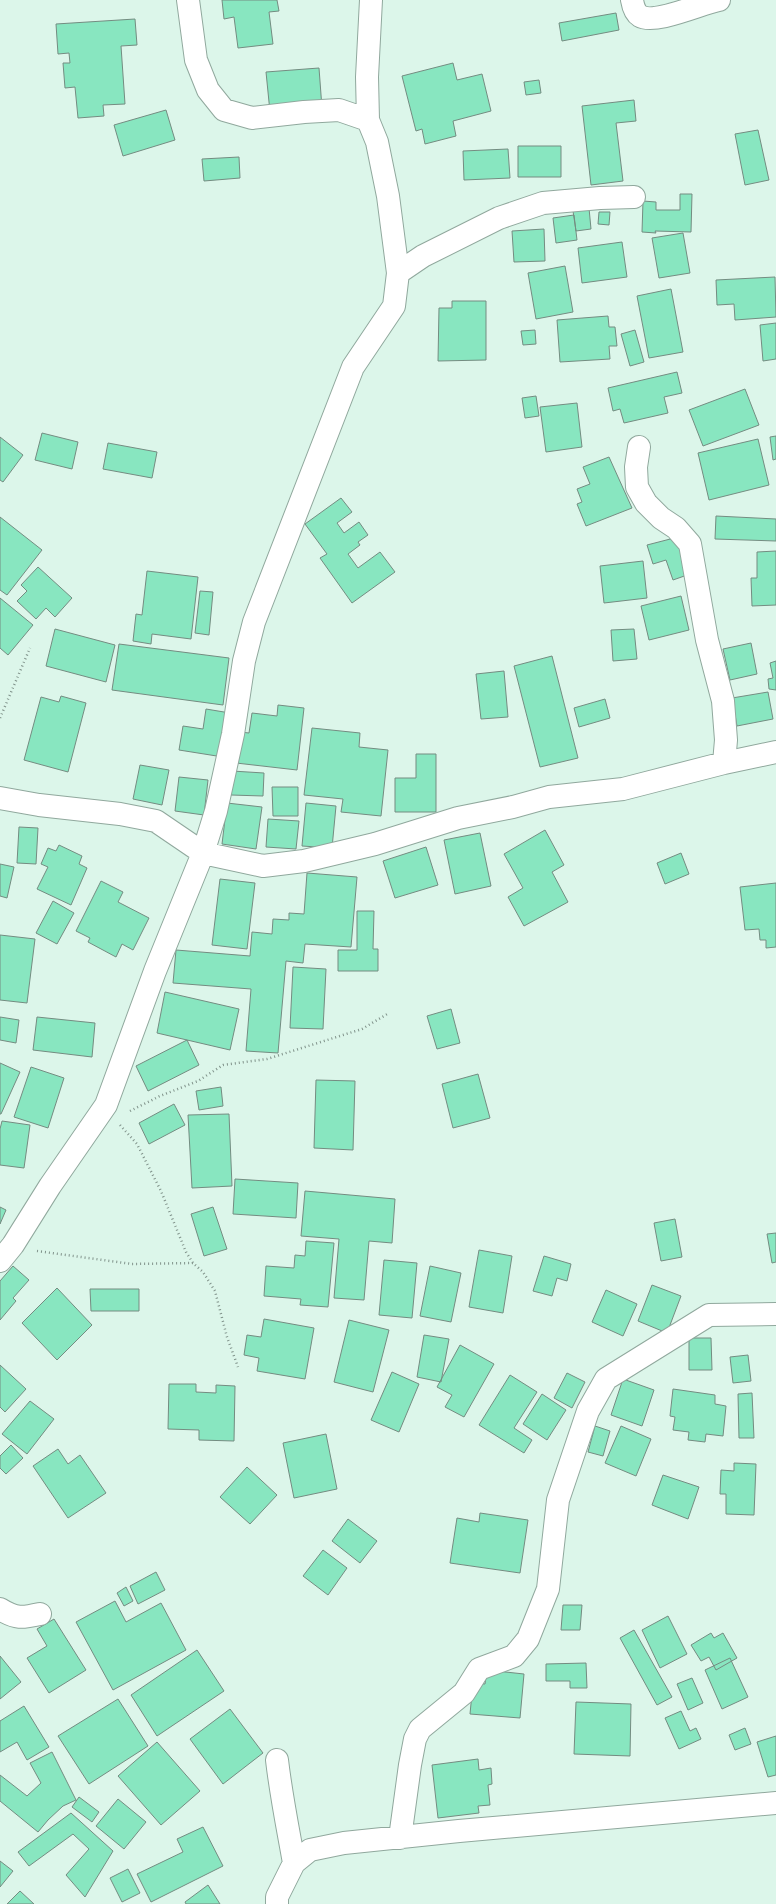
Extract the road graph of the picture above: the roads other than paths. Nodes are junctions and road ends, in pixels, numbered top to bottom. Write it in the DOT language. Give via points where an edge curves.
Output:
graph roads {
  1 [pos="188,0"];
  2 [pos="371,0"];
  3 [pos="632,0"];
  4 [pos="719,0"];
  5 [pos="368,120"];
  6 [pos="634,197"];
  7 [pos="398,273"];
  8 [pos="639,447"];
  9 [pos="776,752"];
  10 [pos="724,763"];
  11 [pos="0,798"];
  12 [pos="203,853"];
  13 [pos="7,1253"];
  14 [pos="776,1314"];
  15 [pos="0,1609"];
  16 [pos="40,1614"];
  17 [pos="277,1760"];
  18 [pos="776,1803"];
  19 [pos="400,1838"];
  20 [pos="294,1863"];
  21 [pos="278,1904"];
  1 -- 5 [label="street" via="196,60 208,90 224,110 252,118 339,110"];
  2 -- 5 [label="street" via="367,77"];
  3 -- 4 [label="street" via="640,17 653,19"];
  5 -- 7 [label="street" via="377,142 388,196"];
  6 -- 7 [label="street" via="542,204 499,218 423,256"];
  7 -- 12 [label="street" via="394,306 353,367 254,622 244,661 225,773"];
  8 -- 10 [label="street" via="637,487 646,503 676,528 690,544 707,640 723,701 726,740"];
  9 -- 10 [label="street"];
  10 -- 12 [label="street" via="622,789 549,797 458,818 375,844 304,861 263,866"];
  11 -- 12 [label="street" via="156,821"];
  12 -- 13 [label="street" via="154,972 110,1112 50,1186"];
  14 -- 19 [label="street" via="710,1315 606,1379 588,1411 558,1500 548,1589 528,1639 514,1656 479,1669 464,1693 420,1729 415,1739 410,1765"];
  15 -- 16 [label="street" via="21,1618"];
  17 -- 20 [label="street"];
  18 -- 19 [label="street"];
  19 -- 20 [label="street" via="344,1843 310,1850"];
  20 -- 21 [label="street" via="277,1897"];
}
